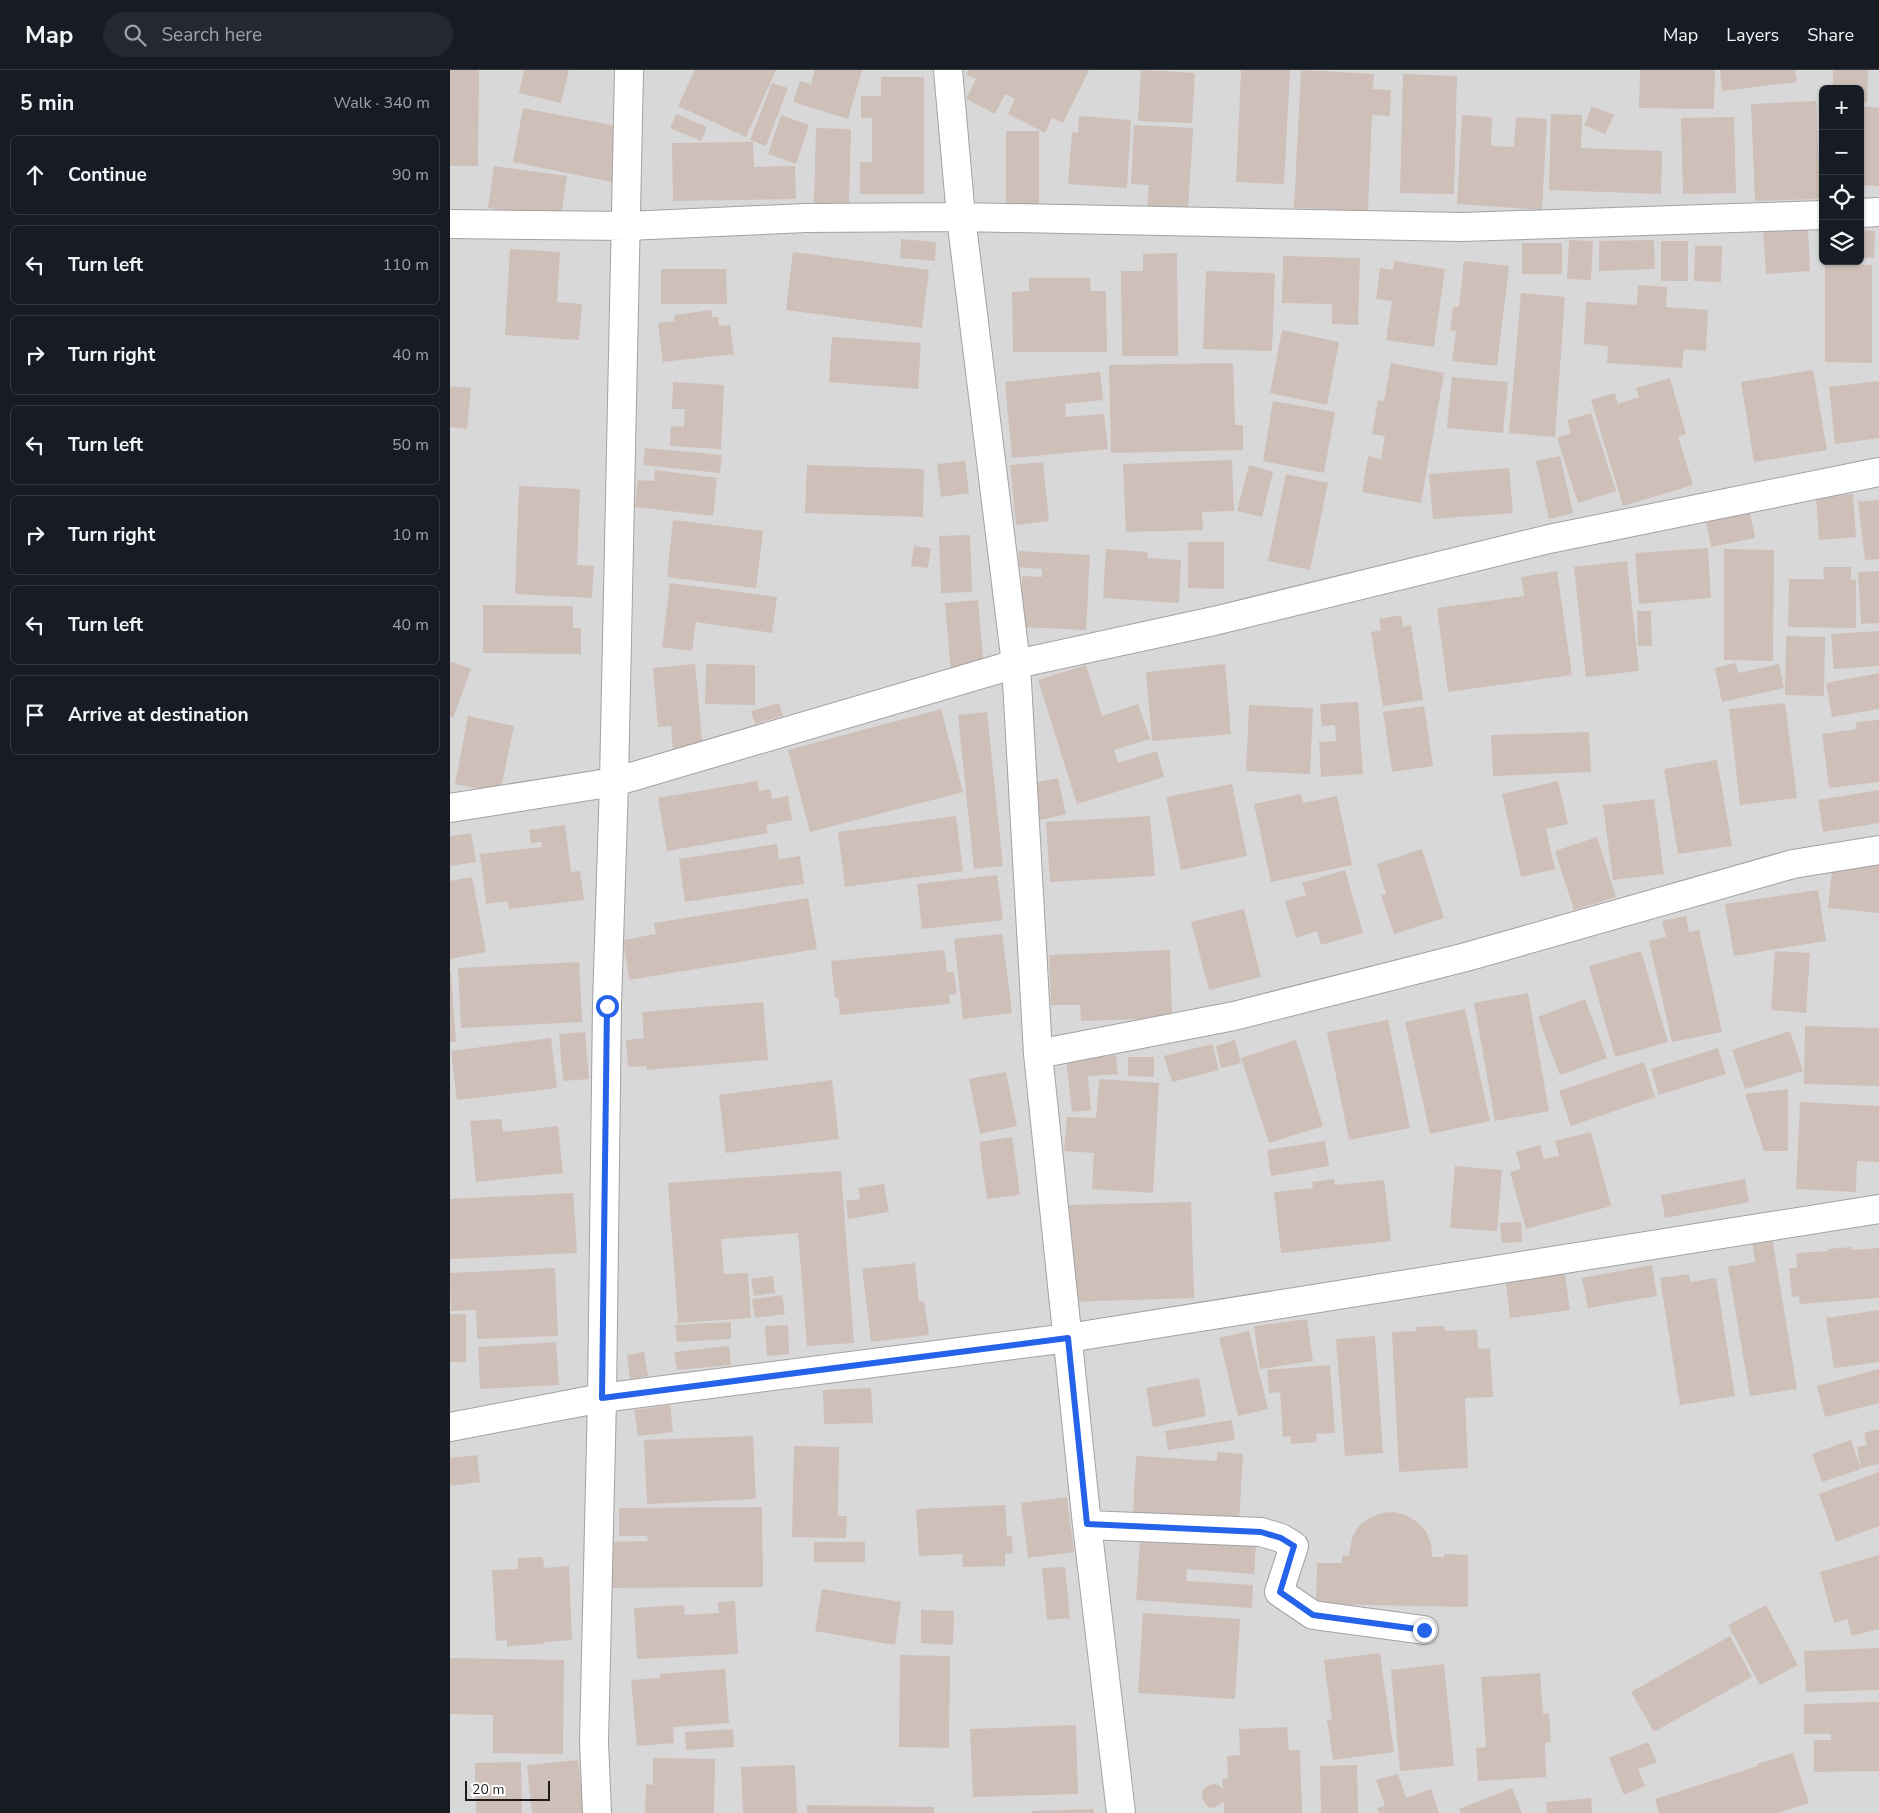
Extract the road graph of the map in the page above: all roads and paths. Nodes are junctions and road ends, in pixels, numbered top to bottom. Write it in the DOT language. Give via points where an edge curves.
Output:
graph roads {
  1 [pos="629,70"];
  2 [pos="948,70"];
  3 [pos="1879,212"];
  4 [pos="1864,213"];
  5 [pos="1819,215"];
  6 [pos="962,217"];
  7 [pos="450,224"];
  8 [pos="627,226"];
  9 [pos="1879,472"];
  10 [pos="1016,664"];
  11 [pos="614,782"];
  12 [pos="450,808"];
  13 [pos="1879,850"];
  14 [pos="1038,1054"];
  15 [pos="1879,1209"];
  16 [pos="1068,1338"];
  17 [pos="602,1398"];
  18 [pos="450,1427"];
  19 [pos="1087,1524"];
  20 [pos="1424,1630"];
  21 [pos="597,1813"];
  22 [pos="1121,1813"];
  1 -- 8 [label="street"];
  2 -- 6 [label="street"];
  3 -- 4 [label="street"];
  5 -- 6 [label="street" via="1462,227"];
  6 -- 8 [label="street" via="806,218"];
  6 -- 10 [label="street"];
  7 -- 8 [label="street"];
  8 -- 11 [label="street"];
  9 -- 10 [label="street" via="1549,539 1214,621"];
  10 -- 11 [label="street"];
  10 -- 14 [label="street"];
  11 -- 12 [label="street"];
  11 -- 17 [label="street" via="607,1006"];
  13 -- 14 [label="street" via="1793,864 1466,957 1234,1016"];
  14 -- 16 [label="street"];
  15 -- 16 [label="street"];
  16 -- 17 [label="street"];
  16 -- 19 [label="street"];
  17 -- 18 [label="street"];
  17 -- 21 [label="street" via="594,1742"];
  19 -- 20 [label="street" via="1261,1532 1281,1538 1294,1546 1280,1592 1313,1615"];
  19 -- 22 [label="street"];
}
